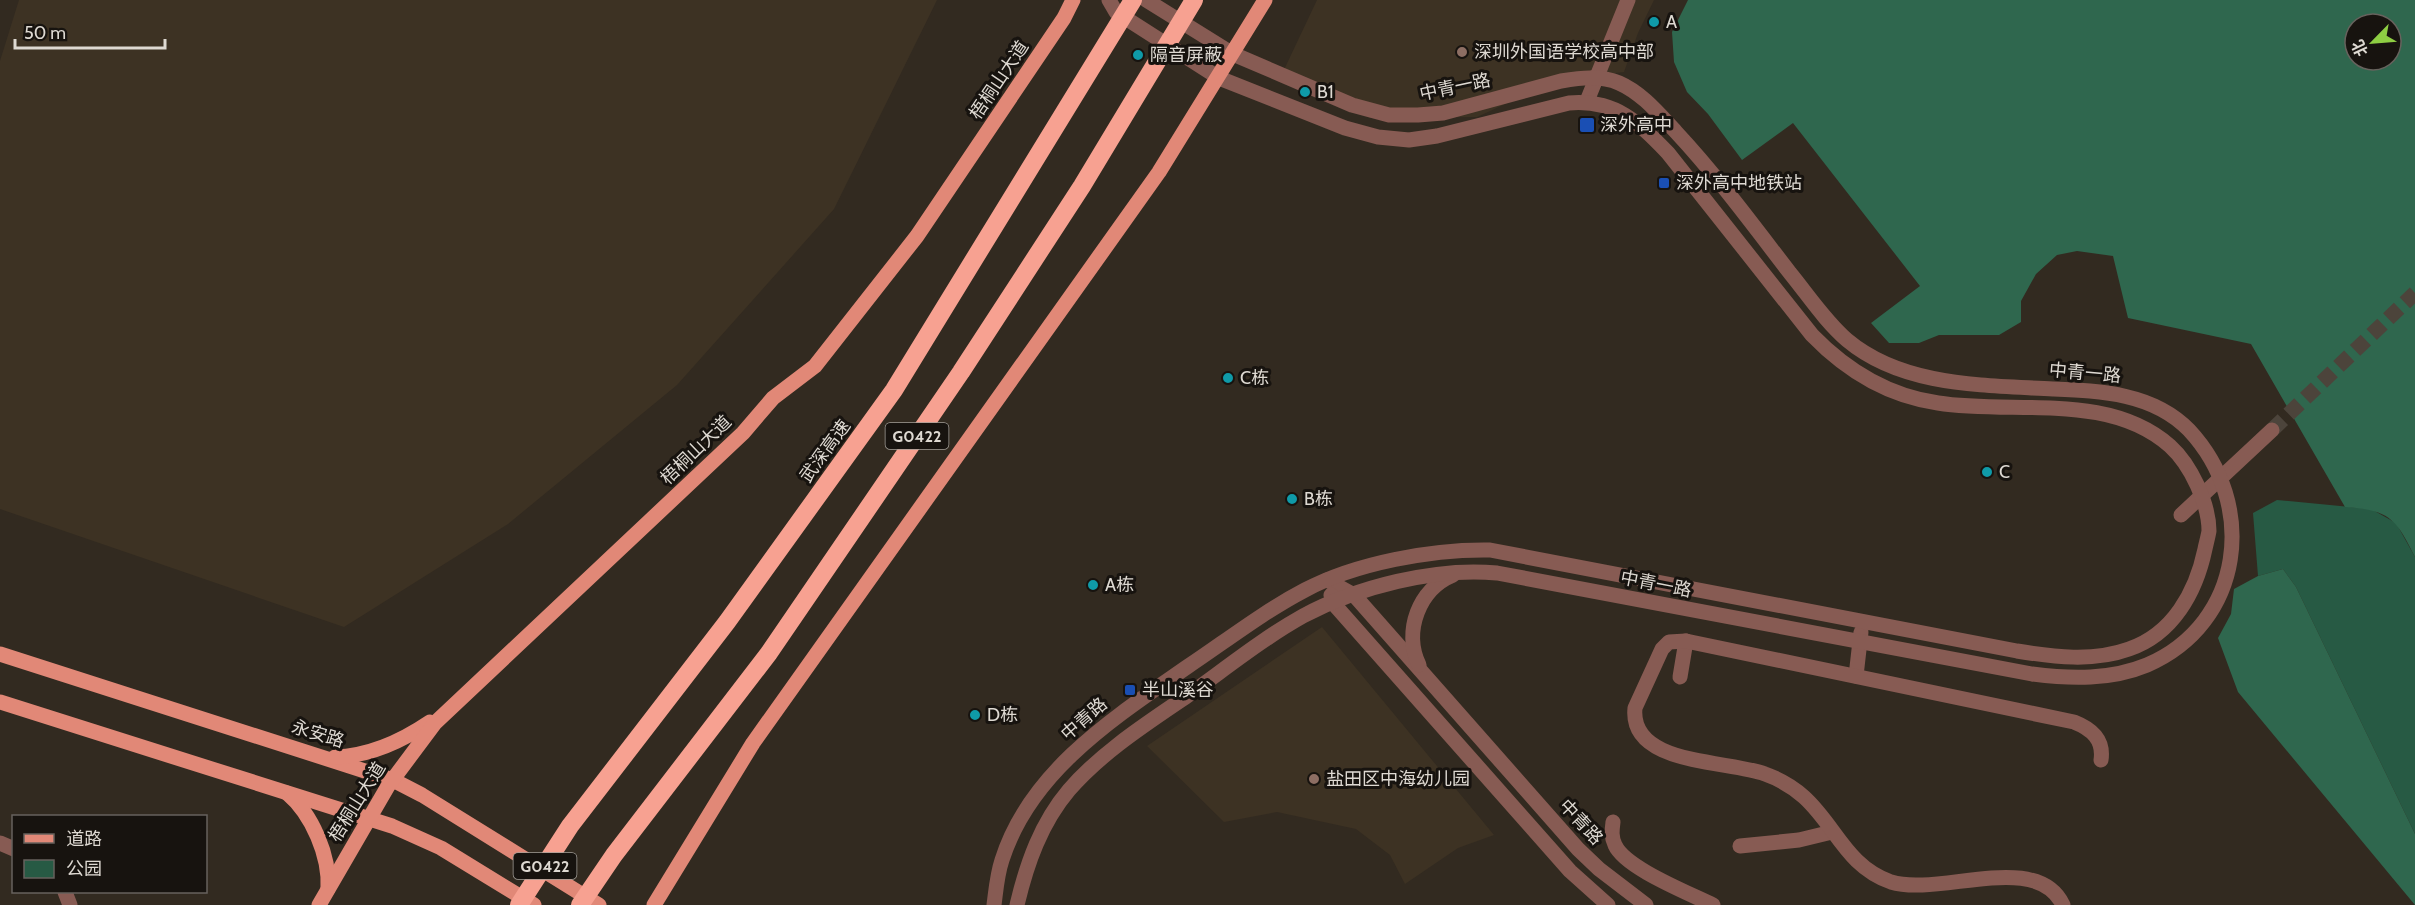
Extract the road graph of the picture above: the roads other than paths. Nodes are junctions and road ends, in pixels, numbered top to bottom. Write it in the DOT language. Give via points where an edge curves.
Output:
graph roads {
  1 [pos="1073,0"];
  2 [pos="1109,0"];
  3 [pos="1133,0"];
  4 [pos="1146,0"];
  5 [pos="1194,0"];
  6 [pos="1265,0"];
  7 [pos="1628,0"];
  8 [pos="1233,54"];
  9 [pos="1219,78"];
  10 [pos="1595,78"];
  11 [pos="1587,101"];
  12 [pos="2272,430"];
  13 [pos="2220,478"];
  14 [pos="2202,495"];
  15 [pos="2181,515"];
  16 [pos="1474,571"];
  17 [pos="1327,580"];
  18 [pos="1354,595"];
  19 [pos="1333,603"];
  20 [pos="1863,621"];
  21 [pos="1686,641"];
  22 [pos="1859,642"];
  23 [pos="0,654"];
  24 [pos="1856,676"];
  25 [pos="1680,677"];
  26 [pos="1428,679"];
  27 [pos="0,702"];
  28 [pos="451,706"];
  29 [pos="321,755"];
  30 [pos="2101,760"];
  31 [pos="393,780"];
  32 [pos="281,790"];
  33 [pos="369,818"];
  34 [pos="1613,822"];
  35 [pos="1832,832"];
  36 [pos="1740,846"];
  37 [pos="328,889"];
  38 [pos="319,905"];
  39 [pos="519,905"];
  40 [pos="534,905"];
  41 [pos="580,905"];
  42 [pos="599,905"];
  43 [pos="654,905"];
  44 [pos="993,905"];
  45 [pos="1017,905"];
  46 [pos="1608,905"];
  47 [pos="1646,905"];
  48 [pos="1713,905"];
  49 [pos="2063,905"];
  1 -- 28 [label="main road, 梧桐山大道" via="917,236 815,366 773,398 735,441"];
  2 -- 9 [label="street, 中青一路" via="1116,12"];
  3 -- 39 [label="highway, 武深高速 / G0422, bridge" via="894,390 727,622 570,826"];
  4 -- 8 [label="street, 中青一路"];
  5 -- 41 [label="highway, G0422, bridge" via="1082,186 961,372 769,653"];
  6 -- 8 [label="main road"];
  7 -- 10 [label="street"];
  8 -- 9 [label="main road"];
  8 -- 10 [label="street, 中青一路" via="1352,105 1389,115 1443,112 1561,81"];
  9 -- 11 [label="street, 中青一路" via="1345,128 1409,140"];
  9 -- 43 [label="main road" via="1159,172 753,743"];
  10 -- 11 [label="street"];
  10 -- 13 [label="street, 中青一路" via="1619,83 1654,108 1713,174 1824,316 1872,358 1901,370 1972,385 2106,392 2144,401 2168,412 2188,430"];
  11 -- 14 [label="street, 中青一路" via="1612,108 1642,126 1693,182 1812,336 1856,374 1894,391 1936,403 2089,412 2120,418 2146,429 2171,447 2189,469"];
  12 -- 13 [label="street"];
  13 -- 14 [label="street"];
  13 -- 22 [label="street, 中青一路" via="2234,533 2224,585 2190,637 2145,666 2101,676 2050,677"];
  14 -- 15 [label="street"];
  14 -- 20 [label="street, 中青一路" via="2209,531 2201,567 2187,602 2165,628 2130,649 2096,657 2051,657"];
  16 -- 18 [label="street, 中青一路" via="1429,575"];
  16 -- 22 [label="street, 中青一路"];
  16 -- 26 [label="street" via="1437,583 1419,607 1414,643"];
  17 -- 18 [label="street, 中青路"];
  17 -- 19 [label="street"];
  17 -- 20 [label="street, 中青一路" via="1427,553 1490,550"];
  17 -- 44 [label="street, 中青路" via="1266,613 1125,710 1084,743 1043,788 1018,824 1002,860"];
  18 -- 19 [label="street"];
  18 -- 26 [label="street, 中青路"];
  19 -- 45 [label="street" via="1282,629 1146,724 1082,776 1059,803 1037,839"];
  19 -- 46 [label="street" via="1570,871"];
  20 -- 22 [label="street"];
  21 -- 24 [label="street"];
  21 -- 25 [label="street"];
  21 -- 35 [label="street" via="1669,642 1657,658 1635,708 1635,718 1644,736 1666,753 1775,778 1805,798"];
  22 -- 24 [label="street"];
  23 -- 29 [label="main road, 永安路"];
  24 -- 30 [label="street" via="2074,722 2096,736"];
  26 -- 47 [label="street, 中青路" via="1578,849"];
  27 -- 32 [label="main road"];
  28 -- 29 [label="main road" via="420,729 389,744 350,755"];
  28 -- 31 [label="main road, 梧桐山大道"];
  29 -- 31 [label="main road, 永安路"];
  31 -- 33 [label="main road, 梧桐山大道"];
  31 -- 42 [label="main road, 永安路"];
  32 -- 33 [label="main road"];
  32 -- 37 [label="main road" via="299,805 313,827 326,864"];
  33 -- 37 [label="main road, 梧桐山大道"];
  33 -- 40 [label="main road" via="426,840"];
  34 -- 48 [label="street" via="1615,846 1631,864"];
  35 -- 36 [label="street"];
  35 -- 49 [label="street" via="1857,862 1893,882 1922,886 2029,879 2048,886"];
  37 -- 38 [label="main road, 梧桐山大道"];
}
